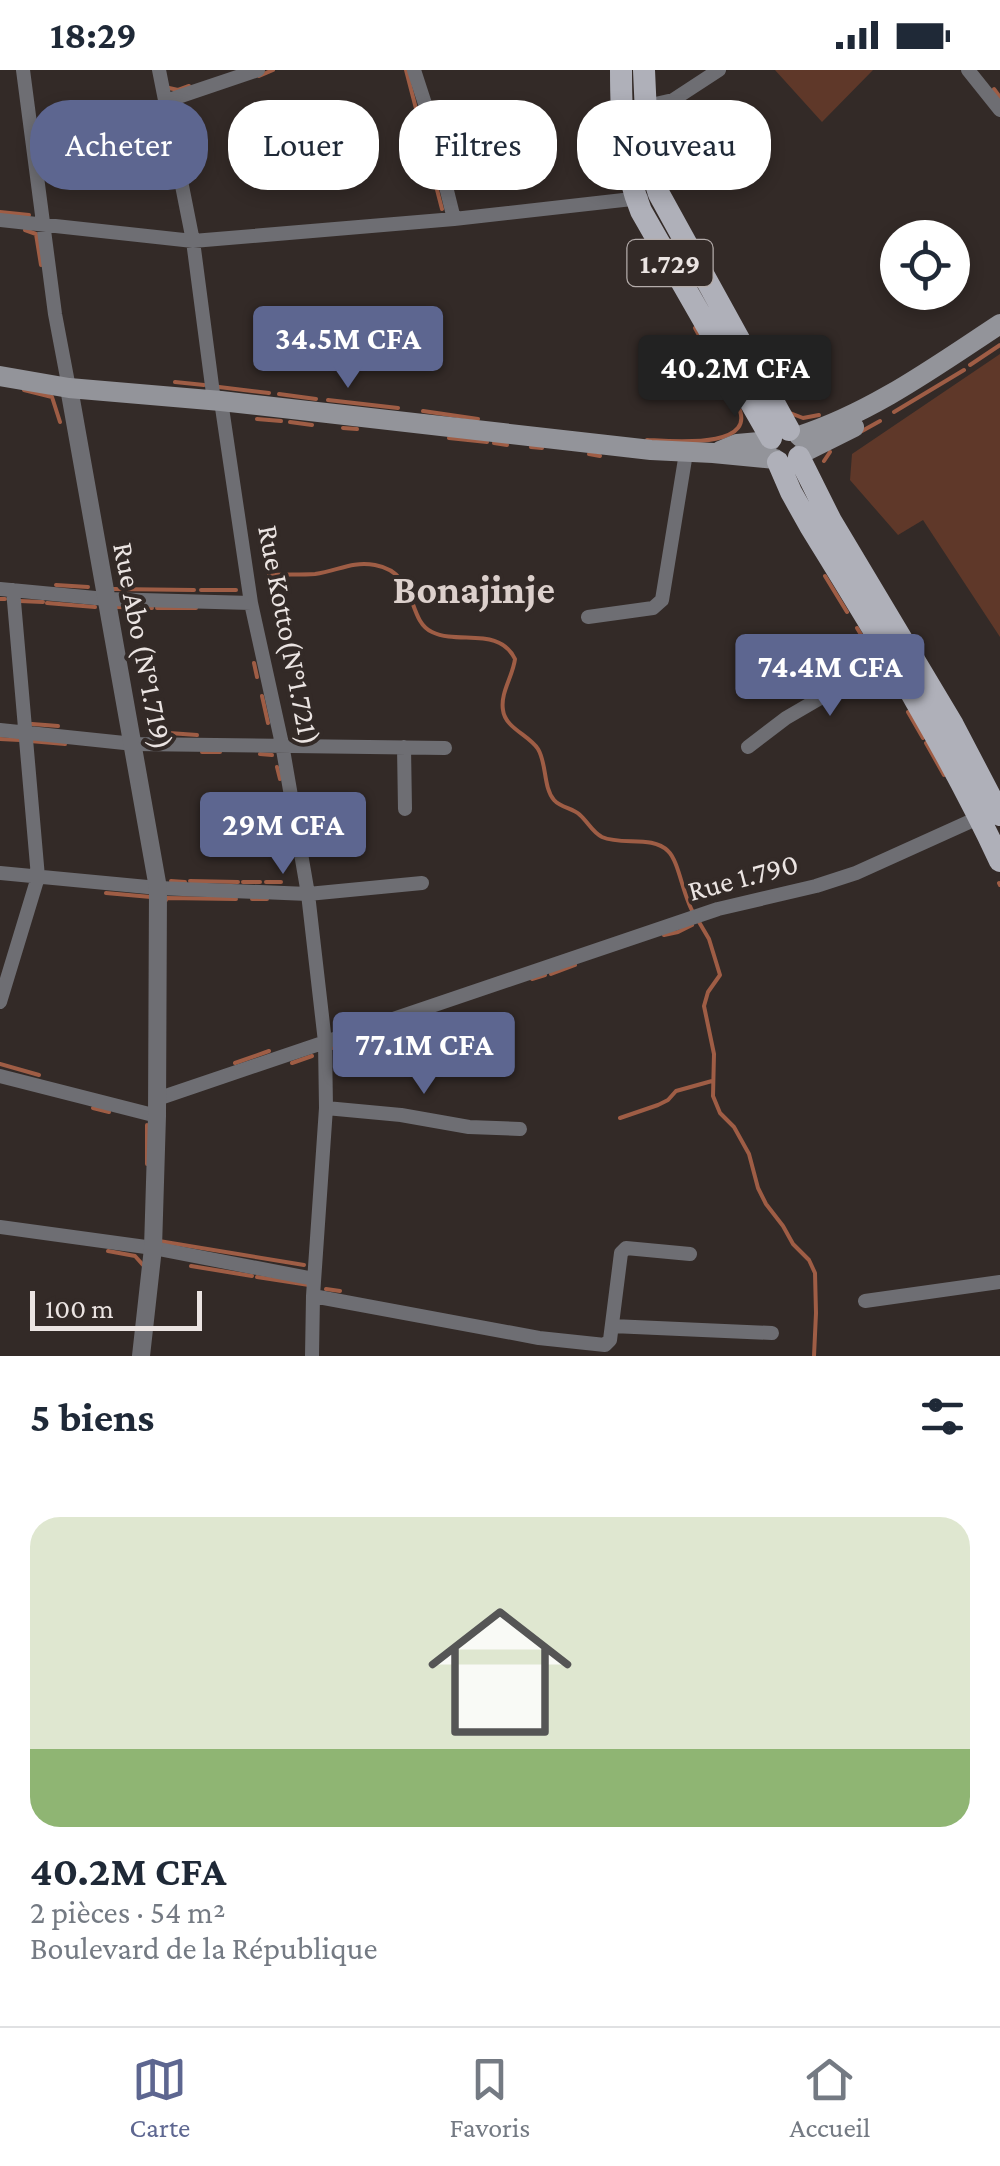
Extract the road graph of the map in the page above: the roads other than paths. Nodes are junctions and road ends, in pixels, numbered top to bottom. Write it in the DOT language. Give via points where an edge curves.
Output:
graph roads {
  1 [pos="24,70"];
  2 [pos="159,70"];
  3 [pos="258,70"];
  4 [pos="414,70"];
  5 [pos="620,70"];
  6 [pos="644,70"];
  7 [pos="719,70"];
  8 [pos="968,70"];
  9 [pos="166,100"];
  10 [pos="169,100"];
  11 [pos="621,100"];
  12 [pos="646,100"];
  13 [pos="673,100"];
  14 [pos="1000,110"];
  15 [pos="183,190"];
  16 [pos="642,190"];
  17 [pos="648,190"];
  18 [pos="648,197"];
  19 [pos="454,219"];
  20 [pos="0,220"];
  21 [pos="44,226"];
  22 [pos="193,241"];
  23 [pos="1000,324"];
  24 [pos="1000,337"];
  25 [pos="0,376"];
  26 [pos="69,388"];
  27 [pos="218,401"];
  28 [pos="785,447"];
  29 [pos="686,452"];
  30 [pos="7,589"];
  31 [pos="106,600"];
  32 [pos="251,603"];
  33 [pos="588,617"];
  34 [pos="889,658"];
  35 [pos="0,730"];
  36 [pos="26,732"];
  37 [pos="134,744"];
  38 [pos="282,744"];
  39 [pos="404,747"];
  40 [pos="748,747"];
  41 [pos="445,748"];
  42 [pos="405,810"];
  43 [pos="990,816"];
  44 [pos="1000,860"];
  45 [pos="0,873"];
  46 [pos="38,877"];
  47 [pos="422,883"];
  48 [pos="158,888"];
  49 [pos="308,894"];
  50 [pos="0,1002"];
  51 [pos="325,1042"];
  52 [pos="0,1076"];
  53 [pos="157,1108"];
  54 [pos="326,1108"];
  55 [pos="520,1129"];
  56 [pos="0,1227"];
  57 [pos="152,1248"];
  58 [pos="690,1254"];
  59 [pos="314,1278"];
  60 [pos="1000,1282"];
  61 [pos="313,1296"];
  62 [pos="865,1302"];
  63 [pos="612,1326"];
  64 [pos="772,1333"];
  65 [pos="141,1356"];
  66 [pos="312,1356"];
  1 -- 21 [label="street, Rue Abo (N°1.719)"];
  2 -- 9 [label="street, Rue Kotto(N°1.721)"];
  3 -- 10 [label="street"];
  4 -- 19 [label="street"];
  5 -- 11 [label="main road, 1.729"];
  6 -- 12 [label="main road, 1.729"];
  7 -- 13 [label="street"];
  8 -- 14 [label="street"];
  15 -- 22 [label="street, Rue Kotto(N°1.721)"];
  16 -- 18 [label="main road, 1.729"];
  17 -- 18 [label="main road, 1.729"];
  18 -- 19 [label="street"];
  18 -- 28 [label="main road, 1.729" via="646,222"];
  19 -- 22 [label="street"];
  20 -- 21 [label="street"];
  21 -- 22 [label="street"];
  21 -- 26 [label="street, Rue Abo (N°1.719)"];
  22 -- 27 [label="street, Rue Kotto(N°1.721)"];
  23 -- 28 [label="main road" via="880,400"];
  24 -- 28 [label="main road" via="858,425"];
  25 -- 26 [label="main road"];
  26 -- 27 [label="main road"];
  26 -- 31 [label="street, Rue Abo (N°1.719)"];
  27 -- 29 [label="main road"];
  27 -- 32 [label="street, Rue Kotto(N°1.721)"];
  28 -- 29 [label="main road" via="737,444 713,453"];
  28 -- 34 [label="main road" via="791,492"];
  28 -- 43 [label="main road" via="952,724"];
  29 -- 33 [label="street" via="662,600 654,608"];
  30 -- 31 [label="street"];
  30 -- 36 [label="street"];
  31 -- 32 [label="street"];
  31 -- 37 [label="street, Rue Abo (N°1.719)"];
  32 -- 38 [label="street, Rue Kotto(N°1.721)"];
  34 -- 40 [label="street"];
  34 -- 43 [label="main road"];
  35 -- 36 [label="street"];
  36 -- 37 [label="street"];
  36 -- 46 [label="street"];
  37 -- 38 [label="street"];
  37 -- 48 [label="street, Rue Abo (N°1.719)"];
  38 -- 39 [label="street"];
  38 -- 49 [label="street, Rue Kotto(N°1.721)"];
  39 -- 41 [label="street"];
  39 -- 42 [label="street"];
  43 -- 44 [label="main road"];
  43 -- 51 [label="street, Rue 1.790" via="856,873 718,909"];
  45 -- 46 [label="street"];
  46 -- 48 [label="street"];
  46 -- 50 [label="street"];
  47 -- 49 [label="street"];
  48 -- 49 [label="street"];
  48 -- 53 [label="street, Rue Abo (N°1.719)"];
  49 -- 51 [label="street, Rue Kotto(N°1.721)"];
  51 -- 53 [label="street, Rue 1.790"];
  51 -- 54 [label="street, Rue Kotto(N°1.721)"];
  52 -- 53 [label="street"];
  53 -- 57 [label="street, Rue Abo (N°1.719)"];
  54 -- 55 [label="street"];
  54 -- 59 [label="street, Rue Kotto(N°1.721)"];
  56 -- 57 [label="street"];
  57 -- 59 [label="street"];
  57 -- 65 [label="street, Rue Abo (N°1.719)"];
  58 -- 63 [label="street" via="623,1250"];
  59 -- 61 [label="street, Rue Kotto(N°1.721)"];
  60 -- 62 [label="street"];
  61 -- 63 [label="street" via="588,1343 608,1343"];
  61 -- 66 [label="street, Rue Kotto(N°1.721)"];
  63 -- 64 [label="street"];
}
